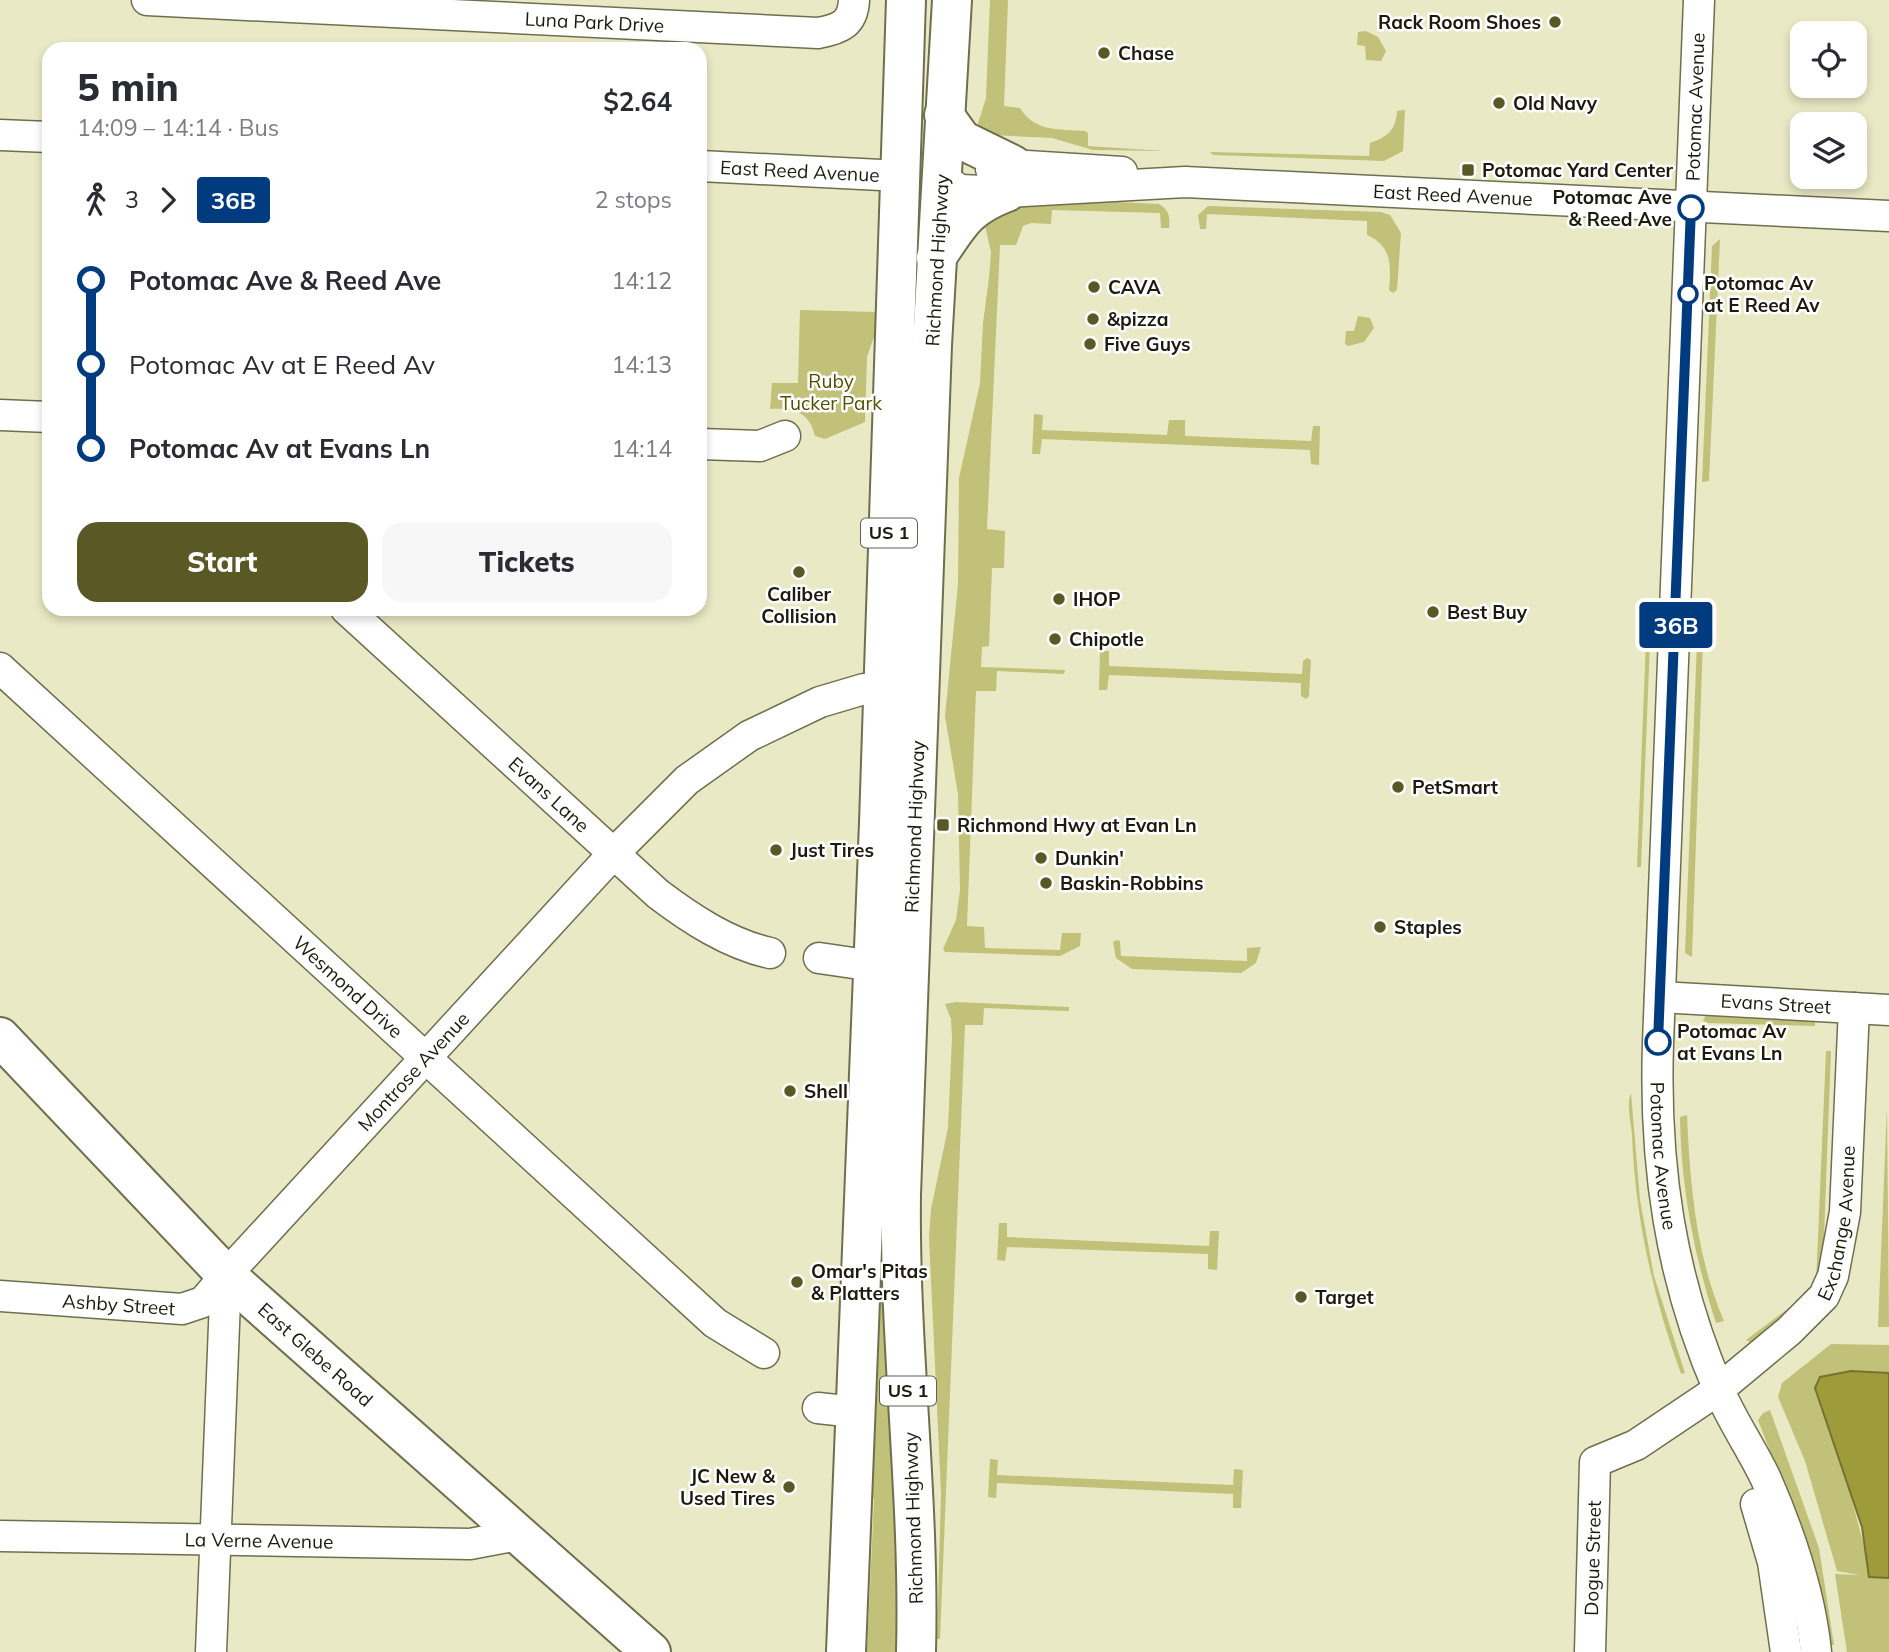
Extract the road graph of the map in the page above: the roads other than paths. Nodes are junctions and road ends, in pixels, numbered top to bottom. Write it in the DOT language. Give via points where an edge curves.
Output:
graph roads {
  1 [pos="147,0"];
  2 [pos="854,0"];
  3 [pos="906,0"];
  4 [pos="952,0"];
  5 [pos="1699,0"];
  6 [pos="0,135"];
  7 [pos="42,137"];
  8 [pos="707,166"];
  9 [pos="927,167"];
  10 [pos="1010,178"];
  11 [pos="1691,208"];
  12 [pos="1889,216"];
  13 [pos="936,258"];
  14 [pos="0,415"];
  15 [pos="42,418"];
  16 [pos="785,436"];
  17 [pos="707,444"];
  18 [pos="354,616"];
  19 [pos="0,668"];
  20 [pos="901,692"];
  21 [pos="614,853"];
  22 [pos="770,953"];
  23 [pos="818,958"];
  24 [pos="890,968"];
  25 [pos="1660,997"];
  26 [pos="1854,1008"];
  27 [pos="1889,1010"];
  28 [pos="0,1037"];
  29 [pos="426,1058"];
  30 [pos="226,1275"];
  31 [pos="0,1296"];
  32 [pos="764,1353"];
  33 [pos="1718,1390"];
  34 [pos="1733,1419"];
  35 [pos="1594,1462"];
  36 [pos="518,1535"];
  37 [pos="0,1536"];
  38 [pos="216,1537"];
  39 [pos="211,1652"];
  40 [pos="650,1652"];
  41 [pos="846,1652"];
  42 [pos="916,1652"];
  43 [pos="1590,1652"];
  44 [pos="1786,1652"];
  45 [pos="1816,1652"];
  1 -- 2 [label="street, Luna Park Drive" via="818,33 847,23"];
  3 -- 9 [label="main road" via="902,100"];
  4 -- 9 [label="main road, Richmond Highway / US 1"];
  5 -- 11 [label="street, Potomac Avenue"];
  6 -- 7 [label="street"];
  8 -- 9 [label="street, East Reed Avenue"];
  9 -- 10 [label="street, East Reed Avenue" via="960,190"];
  9 -- 10 [label="main road" via="962,139"];
  9 -- 13 [label="main road, Richmond Highway / US 1"];
  9 -- 20 [label="main road, Richmond Highway / US 1"];
  10 -- 11 [label="street, East Reed Avenue" via="1185,182"];
  10 -- 13 [label="main road" via="969,211"];
  11 -- 12 [label="street, East Reed Avenue"];
  11 -- 25 [label="street, Potomac Avenue"];
  13 -- 20 [label="main road, Richmond Highway / US 1"];
  14 -- 15 [label="street"];
  16 -- 17 [label="street" via="760,446"];
  18 -- 21 [label="street, Evans Lane"];
  19 -- 29 [label="street, Wesmond Drive"];
  20 -- 21 [label="street, Montrose Avenue" via="864,689 778,720 736,744 680,786"];
  20 -- 24 [label="main road, Richmond Highway / US 1"];
  21 -- 22 [label="street, Evans Lane" via="691,919"];
  21 -- 29 [label="street, Montrose Avenue"];
  23 -- 24 [label="street"];
  24 -- 41 [label="main road, Richmond Highway / US 1" via="837,1410"];
  24 -- 42 [label="main road, Richmond Highway / US 1" via="900,1254 917,1520"];
  25 -- 26 [label="street, Evans Street"];
  25 -- 33 [label="street, Potomac Avenue" via="1657,1094 1663,1196 1686,1304"];
  26 -- 27 [label="street, Evans Street"];
  26 -- 33 [label="street, Exchange Avenue" via="1845,1212 1833,1276 1824,1296 1807,1314"];
  28 -- 30 [label="main road, East Glebe Road"];
  29 -- 30 [label="street, Montrose Avenue"];
  29 -- 32 [label="street, Wesmond Drive" via="715,1323"];
  30 -- 31 [label="street, Ashby Street" via="203,1302 182,1308"];
  30 -- 36 [label="main road, East Glebe Road"];
  30 -- 38 [label="street"];
  33 -- 34 [label="street, Potomac Avenue"];
  33 -- 35 [label="street, Exchange Avenue" via="1636,1445"];
  34 -- 44 [label="street, Potomac Avenue" via="1769,1543"];
  34 -- 45 [label="street, Potomac Avenue" via="1765,1477 1791,1544 1809,1606"];
  35 -- 43 [label="street, Dogue Street"];
  36 -- 38 [label="street, La Verne Avenue" via="470,1544"];
  36 -- 40 [label="main road, East Glebe Road"];
  37 -- 38 [label="street, La Verne Avenue"];
  38 -- 39 [label="street"];
}
